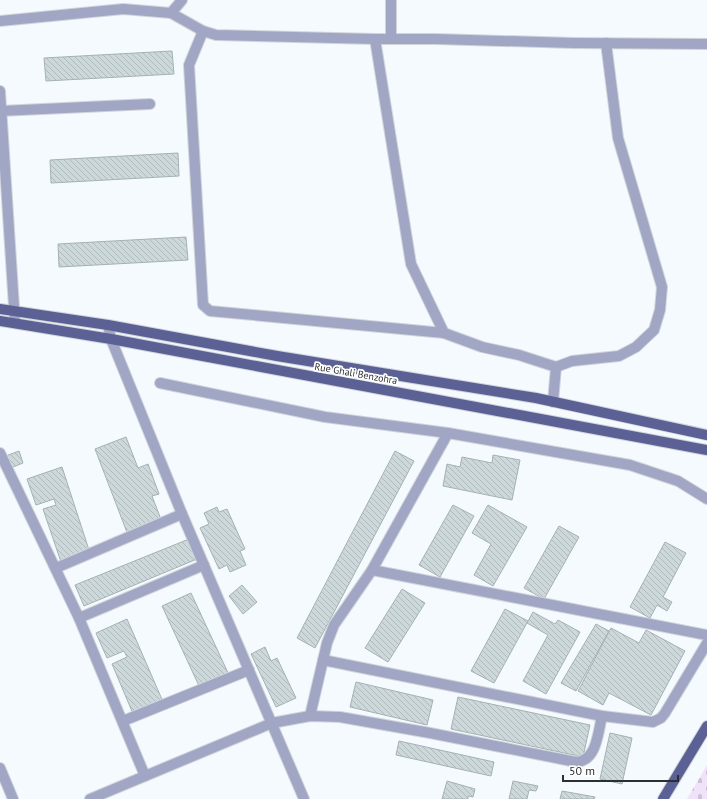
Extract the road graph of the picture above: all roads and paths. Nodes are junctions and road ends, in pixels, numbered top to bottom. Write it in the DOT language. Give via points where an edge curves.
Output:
graph roads {
  1 [pos="182,0"];
  2 [pos="391,0"];
  3 [pos="171,13"];
  4 [pos="0,21"];
  5 [pos="203,31"];
  6 [pos="375,39"];
  7 [pos="391,39"];
  8 [pos="606,44"];
  9 [pos="707,44"];
  10 [pos="0,91"];
  11 [pos="150,104"];
  12 [pos="1,111"];
  13 [pos="0,309"];
  14 [pos="13,310"];
  15 [pos="0,321"];
  16 [pos="15,322"];
  17 [pos="108,325"];
  18 [pos="444,333"];
  19 [pos="111,339"];
  20 [pos="556,367"];
  21 [pos="160,383"];
  22 [pos="553,402"];
  23 [pos="448,433"];
  24 [pos="707,435"];
  25 [pos="707,450"];
  26 [pos="0,453"];
  27 [pos="3,469"];
  28 [pos="707,499"];
  29 [pos="182,514"];
  30 [pos="204,565"];
  31 [pos="56,568"];
  32 [pos="372,570"];
  33 [pos="79,618"];
  34 [pos="707,635"];
  35 [pos="707,643"];
  36 [pos="323,660"];
  37 [pos="249,670"];
  38 [pos="310,716"];
  39 [pos="602,716"];
  40 [pos="123,721"];
  41 [pos="272,723"];
  42 [pos="707,726"];
  43 [pos="0,768"];
  44 [pos="145,776"];
  45 [pos="13,799"];
  46 [pos="91,799"];
  47 [pos="304,799"];
  48 [pos="663,799"];
  1 -- 3 [label="street"];
  2 -- 7 [label="street"];
  3 -- 4 [label="street" via="123,9"];
  3 -- 5 [label="street"];
  5 -- 6 [label="street" via="216,35"];
  5 -- 18 [label="street" via="189,65 203,305 210,311"];
  6 -- 7 [label="street"];
  6 -- 18 [label="street" via="411,264"];
  7 -- 8 [label="street"];
  8 -- 9 [label="street"];
  8 -- 20 [label="street" via="618,138 662,287 660,310 654,330 636,347 619,356 572,361"];
  10 -- 12 [label="street"];
  11 -- 12 [label="street"];
  12 -- 14 [label="street"];
  13 -- 14 [label="main road, Rue Ghali Benzohra"];
  14 -- 16 [label="street"];
  14 -- 17 [label="main road, Rue Ghali Benzohra"];
  15 -- 16 [label="main road, Rue Ghali Benzohra"];
  16 -- 19 [label="main road, Rue Ghali Benzohra"];
  17 -- 19 [label="street"];
  17 -- 22 [label="main road, Rue Ghali Benzohra"];
  18 -- 20 [label="street" via="482,347"];
  19 -- 25 [label="main road, Rue Ghali Benzohra"];
  19 -- 29 [label="street"];
  20 -- 22 [label="street"];
  21 -- 23 [label="street" via="325,417"];
  22 -- 24 [label="main road, Rue Ghali Benzohra"];
  23 -- 28 [label="street" via="630,465 678,481"];
  23 -- 32 [label="street"];
  26 -- 27 [label="street"];
  27 -- 31 [label="street"];
  29 -- 30 [label="street"];
  29 -- 31 [label="street"];
  30 -- 33 [label="street"];
  30 -- 37 [label="street"];
  31 -- 33 [label="street"];
  32 -- 34 [label="street"];
  32 -- 36 [label="street" via="334,625"];
  33 -- 40 [label="street"];
  35 -- 39 [label="street" via="661,718 653,722 642,722"];
  36 -- 38 [label="street"];
  36 -- 39 [label="street"];
  37 -- 40 [label="street"];
  37 -- 41 [label="street"];
  38 -- 39 [label="street" via="340,717 430,732 576,762 589,758 593,751"];
  38 -- 41 [label="street"];
  40 -- 44 [label="street"];
  41 -- 44 [label="street"];
  41 -- 47 [label="street"];
  42 -- 48 [label="main road"];
  43 -- 45 [label="street"];
  44 -- 46 [label="street"];
}
